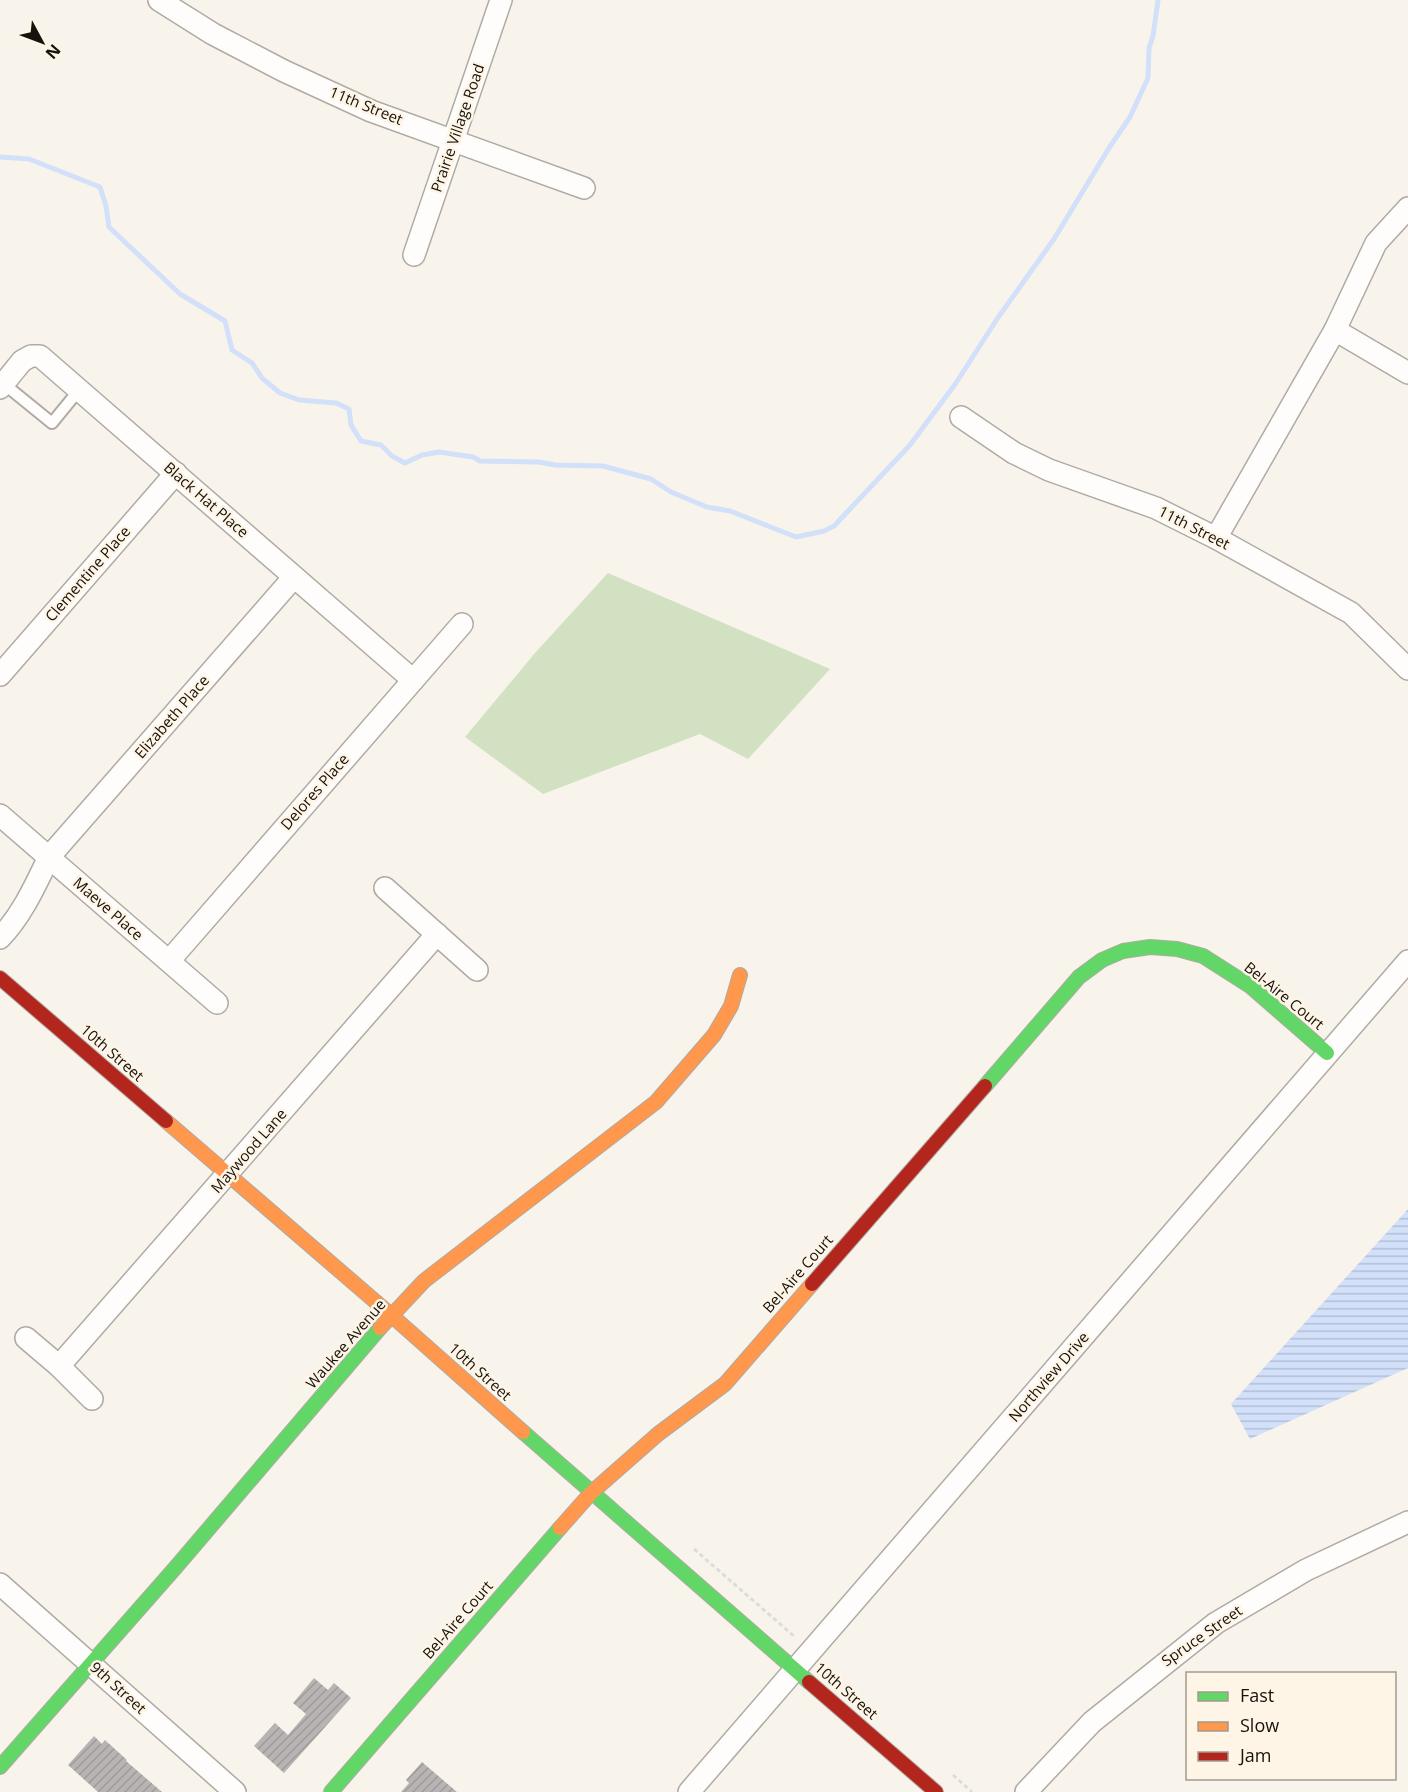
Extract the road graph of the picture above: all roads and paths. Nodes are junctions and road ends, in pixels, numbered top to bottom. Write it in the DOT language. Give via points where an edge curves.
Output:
graph roads {
  1 [pos="501,0"];
  2 [pos="162,1"];
  3 [pos="454,140"];
  4 [pos="584,188"];
  5 [pos="1408,208"];
  6 [pos="414,255"];
  7 [pos="1335,330"];
  8 [pos="1408,373"];
  9 [pos="2,386"];
  10 [pos="80,390"];
  11 [pos="961,417"];
  12 [pos="176,474"];
  13 [pos="1216,538"];
  14 [pos="294,577"];
  15 [pos="462,624"];
  16 [pos="1408,669"];
  17 [pos="0,675"];
  18 [pos="413,680"];
  19 [pos="0,814"];
  20 [pos="49,857"];
  21 [pos="385,888"];
  22 [pos="437,934"];
  23 [pos="0,938"];
  24 [pos="169,961"];
  25 [pos="1408,961"];
  26 [pos="477,970"];
  27 [pos="740,975"];
  28 [pos="0,978"];
  29 [pos="217,1003"];
  30 [pos="1327,1053"];
  31 [pos="228,1174"];
  32 [pos="391,1315"];
  33 [pos="26,1338"];
  34 [pos="59,1366"];
  35 [pos="92,1399"];
  36 [pos="591,1492"];
  37 [pos="1408,1522"];
  38 [pos="0,1584"];
  39 [pos="91,1664"];
  40 [pos="796,1670"];
  41 [pos="0,1767"];
  42 [pos="235,1792"];
  43 [pos="331,1792"];
  44 [pos="689,1792"];
  45 [pos="936,1792"];
  46 [pos="1026,1792"];
  1 -- 3 [label="street, Prairie Village Road"];
  2 -- 3 [label="street, 11th Street" via="213,34 284,71 371,111"];
  3 -- 4 [label="street, 11th Street"];
  3 -- 6 [label="street, Prairie Village Road"];
  5 -- 7 [label="street" via="1376,243"];
  7 -- 8 [label="street"];
  7 -- 13 [label="street"];
  9 -- 10 [label="street, Black Hat Place" via="22,362 40,356"];
  9 -- 10 [label="lane" via="52,423"];
  10 -- 12 [label="street, Black Hat Place"];
  11 -- 13 [label="street, 11th Street" via="1014,453 1049,470 1156,508"];
  12 -- 14 [label="street, Black Hat Place"];
  12 -- 17 [label="street, Clementine Place"];
  13 -- 16 [label="street, 11th Street" via="1351,613"];
  14 -- 18 [label="street, Black Hat Place"];
  14 -- 20 [label="street, Elizabeth Place"];
  15 -- 18 [label="street, Delores Place"];
  18 -- 24 [label="street, Delores Place"];
  19 -- 20 [label="street, Maeve Place"];
  20 -- 23 [label="street, Elizabeth Place" via="12,925"];
  20 -- 24 [label="street, Maeve Place"];
  21 -- 22 [label="street"];
  22 -- 26 [label="street"];
  22 -- 31 [label="street, Maywood Lane"];
  24 -- 29 [label="street, Maeve Place"];
  25 -- 30 [label="street, Northview Drive"];
  27 -- 32 [label="street, Waukee Avenue" via="731,1006 714,1035 656,1102 424,1281"];
  28 -- 31 [label="street, 10th Street"];
  30 -- 36 [label="street, Bel-Aire Court" via="1250,986 1203,956 1150,947 1122,951 1102,960 1079,977 725,1384 658,1434"];
  30 -- 40 [label="street, Northview Drive"];
  31 -- 32 [label="street, 10th Street"];
  31 -- 34 [label="street, Maywood Lane"];
  32 -- 36 [label="street, 10th Street"];
  32 -- 39 [label="street, Waukee Avenue"];
  33 -- 34 [label="street"];
  34 -- 35 [label="street"];
  36 -- 40 [label="street, 10th Street"];
  36 -- 43 [label="street, Bel-Aire Court"];
  37 -- 46 [label="street, Spruce Street" via="1306,1570 1216,1623 1092,1722"];
  38 -- 39 [label="street, 9th Street"];
  39 -- 41 [label="street, Waukee Avenue"];
  39 -- 42 [label="street, 9th Street"];
  40 -- 44 [label="street, Northview Drive"];
  40 -- 45 [label="street, 10th Street"];
}
